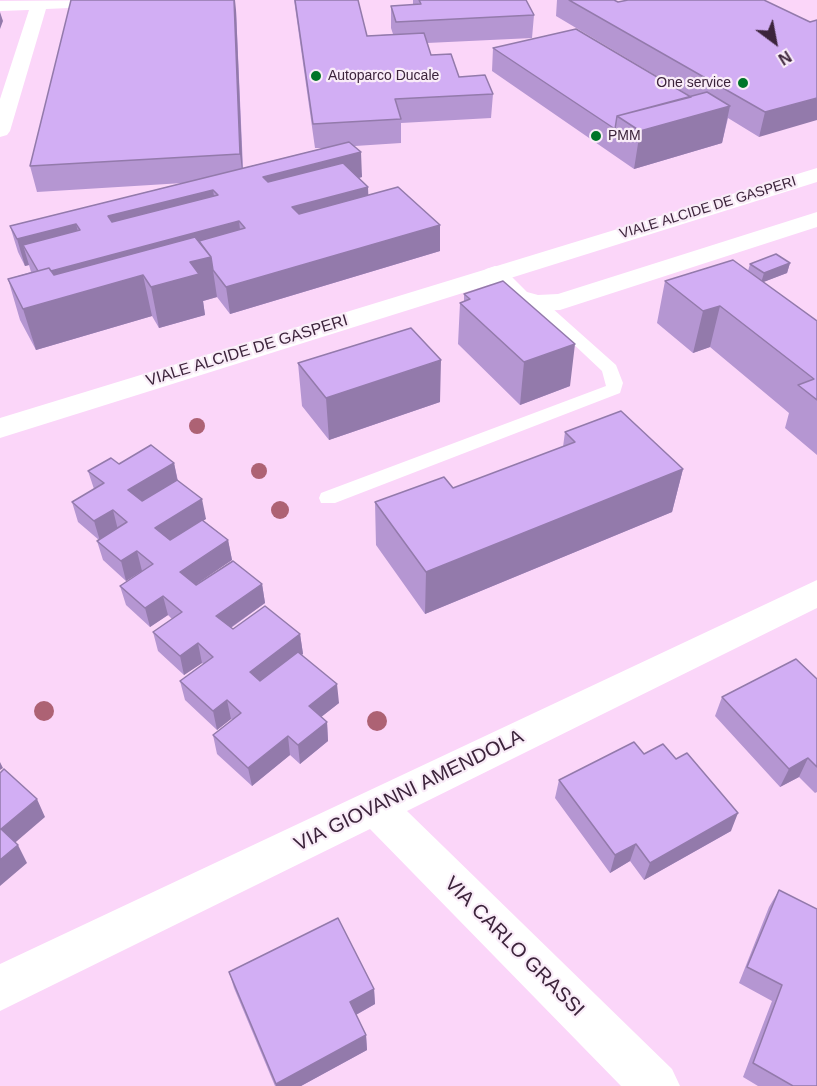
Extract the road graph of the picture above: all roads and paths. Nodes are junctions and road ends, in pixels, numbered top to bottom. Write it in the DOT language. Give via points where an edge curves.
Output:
graph roads {
  1 [pos="138,0"];
  2 [pos="39,4"];
  3 [pos="0,6"];
  4 [pos="0,131"];
  5 [pos="817,175"];
  6 [pos="817,219"];
  7 [pos="495,274"];
  8 [pos="538,303"];
  9 [pos="0,428"];
  10 [pos="328,498"];
  11 [pos="817,593"];
  12 [pos="375,807"];
  13 [pos="0,988"];
  14 [pos="655,1086"];
  1 -- 2 [label="street"];
  2 -- 3 [label="street"];
  2 -- 4 [label="street"];
  5 -- 7 [label="street, VIALE ALCIDE DE GASPERI"];
  6 -- 8 [label="street" via="575,299"];
  7 -- 8 [label="street" via="518,297"];
  7 -- 9 [label="street, VIALE ALCIDE DE GASPERI"];
  8 -- 10 [label="lane" via="610,369 614,389"];
  11 -- 12 [label="street, VIA GIOVANNI AMENDOLA"];
  12 -- 13 [label="street, VIA GIOVANNI AMENDOLA"];
  12 -- 14 [label="street, VIA CARLO GRASSI"];
}
